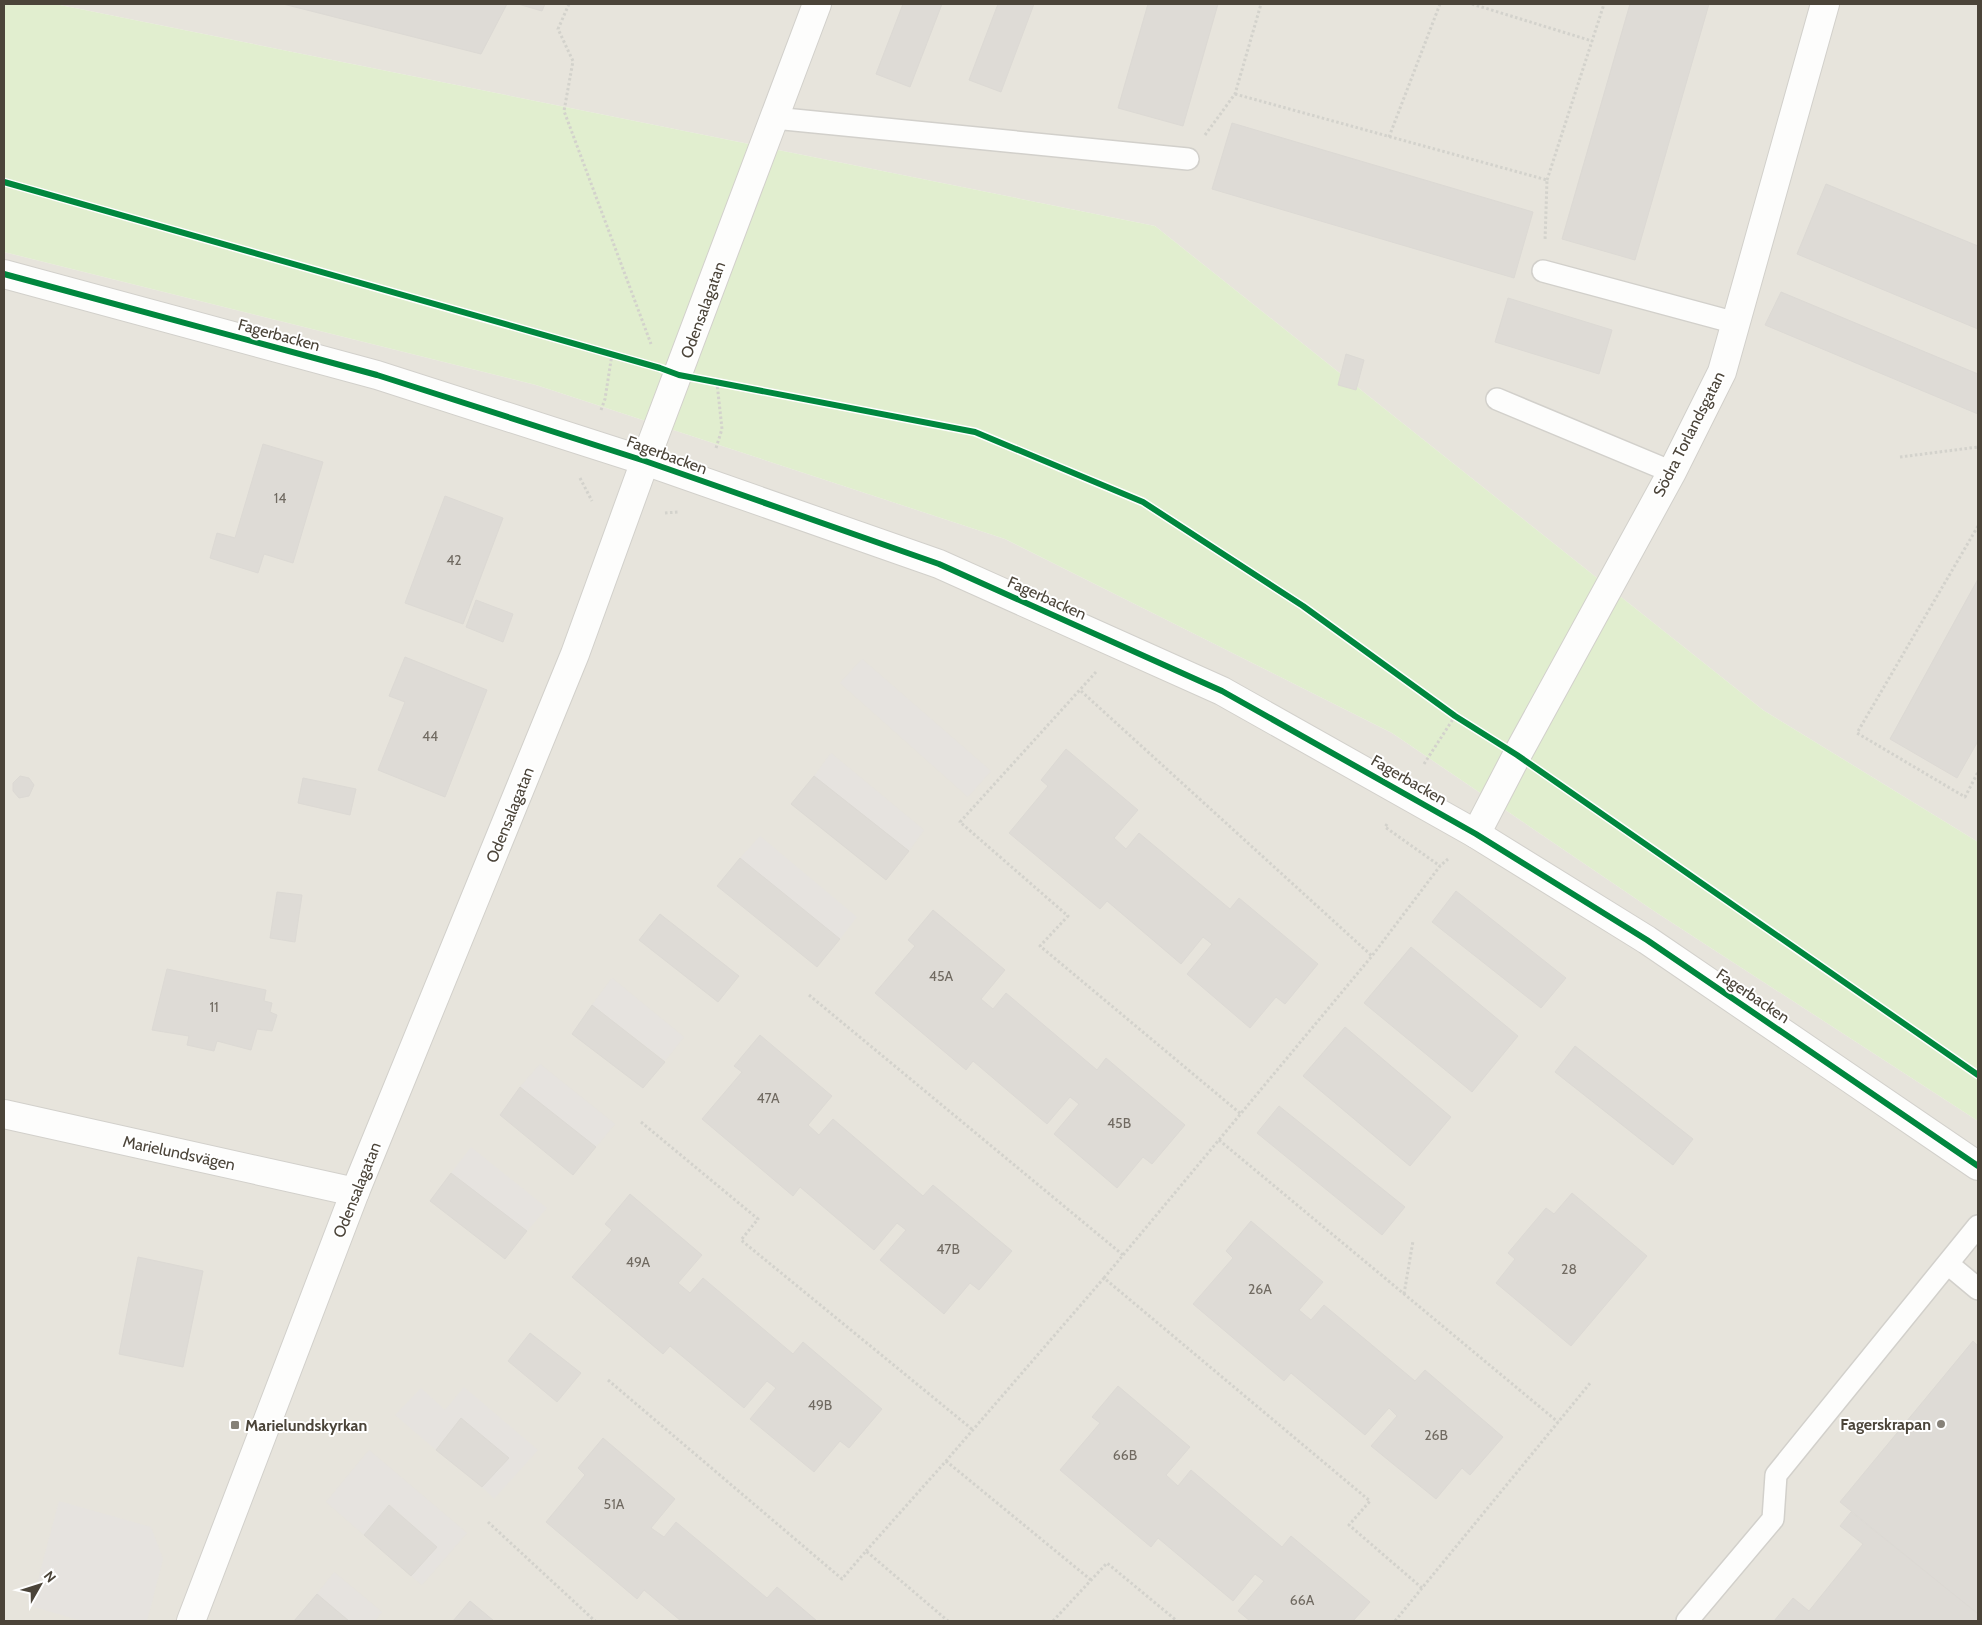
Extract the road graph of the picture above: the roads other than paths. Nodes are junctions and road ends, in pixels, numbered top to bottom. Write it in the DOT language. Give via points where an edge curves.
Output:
graph roads {
  1 [pos="817,4"];
  2 [pos="1825,4"];
  3 [pos="774,118"];
  4 [pos="1188,159"];
  5 [pos="1543,271"];
  6 [pos="4,274"];
  7 [pos="1736,322"];
  8 [pos="1497,399"];
  9 [pos="645,461"];
  10 [pos="1672,472"];
  11 [pos="1476,834"];
  12 [pos="4,1114"];
  13 [pos="1978,1166"];
  14 [pos="355,1192"];
  15 [pos="1978,1226"];
  16 [pos="1948,1264"];
  17 [pos="1978,1289"];
  18 [pos="191,1621"];
  19 [pos="1686,1621"];
  1 -- 3 [label="street, Odensalagatan"];
  2 -- 7 [label="street, Södra Torlandsgatan"];
  3 -- 4 [label="lane"];
  3 -- 9 [label="street, Odensalagatan" via="670,371"];
  5 -- 7 [label="lane"];
  6 -- 9 [label="street, Fagerbacken" via="377,376"];
  7 -- 10 [label="street, Södra Torlandsgatan" via="1722,372"];
  8 -- 10 [label="lane"];
  9 -- 11 [label="street, Fagerbacken" via="939,564 1222,691"];
  9 -- 14 [label="street, Odensalagatan" via="575,654"];
  10 -- 11 [label="street, Södra Torlandsgatan"];
  11 -- 13 [label="street, Fagerbacken" via="1647,940"];
  12 -- 14 [label="street, Marielundsvägen"];
  14 -- 18 [label="street, Odensalagatan"];
  15 -- 16 [label="lane"];
  16 -- 17 [label="lane"];
  16 -- 19 [label="lane" via="1776,1475 1773,1519"];
}
